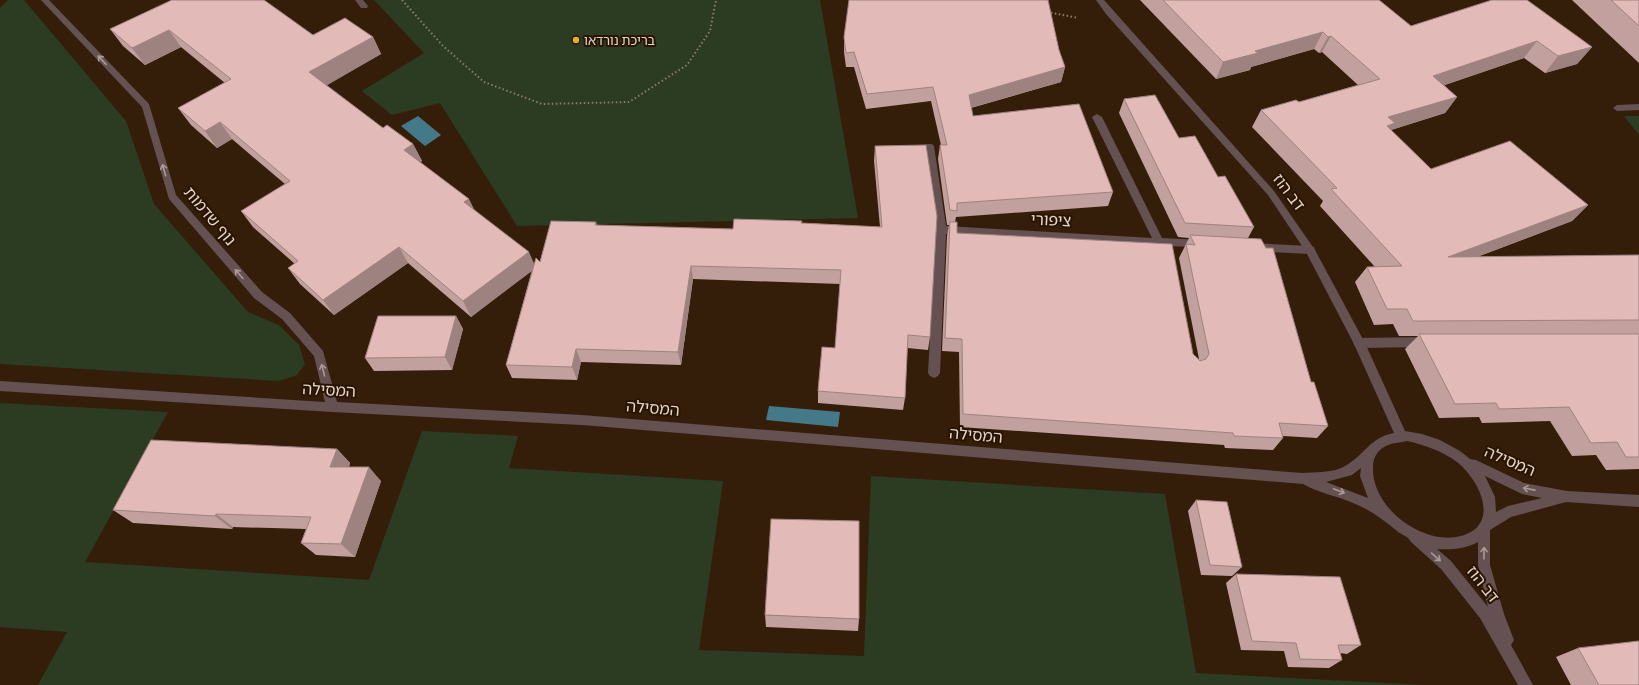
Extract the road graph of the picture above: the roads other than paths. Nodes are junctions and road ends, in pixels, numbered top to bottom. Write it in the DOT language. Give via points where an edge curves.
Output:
graph roads {
  1 [pos="45,0"];
  2 [pos="1100,0"];
  3 [pos="1639,107"];
  4 [pos="1617,108"];
  5 [pos="1097,117"];
  6 [pos="928,146"];
  7 [pos="941,230"];
  8 [pos="1208,244"];
  9 [pos="1166,245"];
  10 [pos="1240,246"];
  11 [pos="1310,250"];
  12 [pos="1437,342"];
  13 [pos="1359,343"];
  14 [pos="934,374"];
  15 [pos="0,386"];
  16 [pos="332,407"];
  17 [pos="1402,437"];
  18 [pos="1368,455"];
  19 [pos="1463,460"];
  20 [pos="1302,479"];
  21 [pos="1567,497"];
  22 [pos="1639,501"];
  23 [pos="1390,518"];
  24 [pos="1487,526"];
  25 [pos="1407,531"];
  26 [pos="1518,671"];
  27 [pos="1526,685"];
  16 -- 1 [label="street, נוף שדמות, one-way" via="319,354 286,316 258,295 172,196 146,106"];
  2 -- 11 [label="street, דב הוז" via="1271,193"];
  3 -- 4 [label="street"];
  5 -- 9 [label="street"];
  6 -- 7 [label="street"];
  7 -- 9 [label="street, ציפורי"];
  7 -- 14 [label="street"];
  8 -- 9 [label="street, ציפורי"];
  10 -- 11 [label="street"];
  11 -- 13 [label="street, דב הוז"];
  12 -- 13 [label="street"];
  13 -- 17 [label="street, דב הוז"];
  15 -- 16 [label="street, המסילה"];
  16 -- 20 [label="street, המסילה" via="582,420"];
  17 -- 18 [label="street" via="1391,438 1378,444"];
  17 -- 19 [label="street" via="1426,440 1446,447"];
  18 -- 20 [label="street, המסילה" via="1348,471"];
  18 -- 23 [label="street" via="1365,468 1368,484 1376,502"];
  21 -- 19 [label="street, המסילה, one-way" via="1522,488"];
  19 -- 24 [label="street" via="1478,475 1488,492 1491,509"];
  20 -- 23 [label="street, המסילה, one-way" via="1359,499"];
  21 -- 22 [label="street, המסילה"];
  21 -- 24 [label="street, המסילה" via="1508,512"];
  23 -- 25 [label="street"];
  24 -- 25 [label="street" via="1480,535 1466,542 1448,544 1427,540"];
  26 -- 24 [label="street, דב הוז, one-way" via="1497,614 1484,565"];
  25 -- 26 [label="street, דב הוז, one-way" via="1446,565 1485,613"];
  26 -- 27 [label="street, דב הוז"];
}
